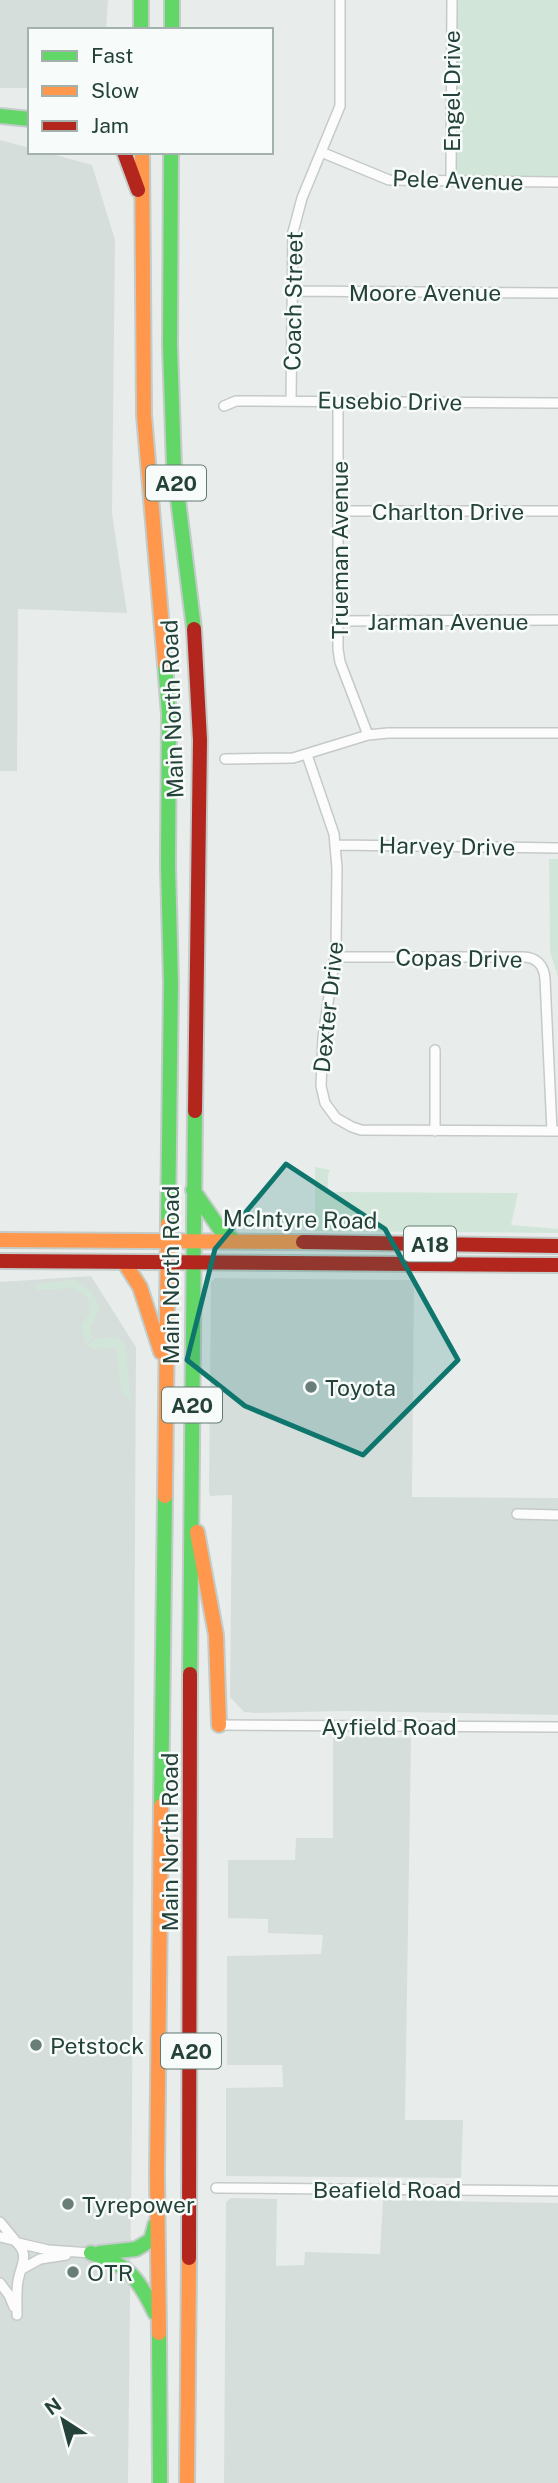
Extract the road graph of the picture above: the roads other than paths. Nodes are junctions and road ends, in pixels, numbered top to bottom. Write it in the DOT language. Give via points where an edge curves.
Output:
graph roads {
  1 [pos="141,0"];
  2 [pos="172,0"];
  3 [pos="340,0"];
  4 [pos="452,0"];
  5 [pos="140,26"];
  6 [pos="172,28"];
  7 [pos="28,111"];
  8 [pos="0,115"];
  9 [pos="28,119"];
  10 [pos="321,152"];
  11 [pos="125,154"];
  12 [pos="142,154"];
  13 [pos="171,154"];
  14 [pos="451,181"];
  15 [pos="558,183"];
  16 [pos="141,199"];
  17 [pos="292,291"];
  18 [pos="558,293"];
  19 [pos="291,401"];
  20 [pos="338,401"];
  21 [pos="558,403"];
  22 [pos="224,406"];
  23 [pos="338,511"];
  24 [pos="558,512"];
  25 [pos="558,620"];
  26 [pos="337,621"];
  27 [pos="558,733"];
  28 [pos="368,735"];
  29 [pos="307,755"];
  30 [pos="225,759"];
  31 [pos="335,845"];
  32 [pos="558,848"];
  33 [pos="334,957"];
  34 [pos="435,1050"];
  35 [pos="435,1131"];
  36 [pos="555,1131"];
  37 [pos="193,1190"];
  38 [pos="0,1240"];
  39 [pos="168,1241"];
  40 [pos="192,1241"];
  41 [pos="235,1241"];
  42 [pos="359,1243"];
  43 [pos="558,1246"];
  44 [pos="0,1261"];
  45 [pos="124,1262"];
  46 [pos="168,1262"];
  47 [pos="192,1262"];
  48 [pos="398,1264"];
  49 [pos="558,1265"];
  50 [pos="165,1365"];
  51 [pos="191,1503"];
  52 [pos="517,1514"];
  53 [pos="558,1515"];
  54 [pos="219,1725"];
  55 [pos="558,1727"];
  56 [pos="216,2188"];
  57 [pos="558,2190"];
  58 [pos="156,2220"];
  59 [pos="0,2222"];
  60 [pos="0,2237"];
  61 [pos="16,2241"];
  62 [pos="88,2253"];
  63 [pos="21,2271"];
  64 [pos="0,2282"];
  65 [pos="158,2318"];
  66 [pos="160,2483"];
  67 [pos="187,2483"];
  1 -- 5 [label="main road"];
  2 -- 6 [label="main road"];
  3 -- 10 [label="street, Coach Street" via="340,106"];
  4 -- 14 [label="street, Engel Drive"];
  7 -- 8 [label="main road"];
  8 -- 9 [label="main road"];
  10 -- 14 [label="street, Pele Avenue" via="389,180"];
  10 -- 17 [label="street, Coach Street" via="293,232"];
  11 -- 16 [label="main road"];
  12 -- 16 [label="main road, Main North Road / A20"];
  13 -- 37 [label="main road, Main North Road / A20" via="174,454 194,623 200,740"];
  14 -- 15 [label="street, Pele Avenue"];
  16 -- 39 [label="main road, Main North Road / A20" via="144,415 169,714"];
  17 -- 18 [label="street, Moore Avenue"];
  17 -- 19 [label="street, Coach Street"];
  19 -- 20 [label="street, Eusebio Drive"];
  19 -- 22 [label="street, Eusebio Drive" via="236,401"];
  20 -- 21 [label="street, Eusebio Drive"];
  20 -- 23 [label="street, Trueman Avenue"];
  23 -- 24 [label="street, Charlton Drive"];
  23 -- 26 [label="street, Trueman Avenue"];
  25 -- 26 [label="street, Jarman Avenue"];
  26 -- 28 [label="street, Trueman Avenue" via="340,662"];
  27 -- 28 [label="street"];
  28 -- 29 [label="street"];
  29 -- 30 [label="street"];
  29 -- 31 [label="street, Dexter Drive"];
  31 -- 32 [label="street, Harvey Drive"];
  31 -- 33 [label="street, Dexter Drive"];
  33 -- 35 [label="street, Dexter Drive" via="321,1078 329,1110 361,1130"];
  33 -- 36 [label="street, Copas Drive" via="523,957 539,962 545,979"];
  34 -- 35 [label="street"];
  35 -- 36 [label="street, Dexter Drive"];
  37 -- 40 [label="main road, Main North Road / A20"];
  37 -- 41 [label="main road" via="222,1232"];
  38 -- 39 [label="main road, A18"];
  39 -- 40 [label="main road, McIntyre Road / A18"];
  39 -- 46 [label="main road, Main North Road / A20"];
  40 -- 41 [label="main road, McIntyre Road / A18"];
  40 -- 47 [label="main road, Main North Road / A20"];
  41 -- 42 [label="main road, McIntyre Road / A18"];
  42 -- 43 [label="main road, McIntyre Road / A18"];
  42 -- 48 [label="main road" via="396,1252"];
  44 -- 45 [label="main road, A18"];
  45 -- 46 [label="main road, A18"];
  45 -- 50 [label="main road" via="139,1287"];
  46 -- 47 [label="main road, A18"];
  46 -- 50 [label="main road, Main North Road / A20"];
  47 -- 48 [label="main road, McIntyre Road / A18"];
  47 -- 51 [label="main road, Main North Road / A20"];
  48 -- 49 [label="main road, McIntyre Road / A18"];
  50 -- 58 [label="main road, Main North Road / A20"];
  51 -- 54 [label="main road" via="216,1634"];
  51 -- 67 [label="main road, Main North Road / A20"];
  52 -- 53 [label="street"];
  54 -- 55 [label="street, Ayfield Road"];
  56 -- 57 [label="street, Beafield Road"];
  58 -- 62 [label="main road" via="151,2239 135,2249"];
  58 -- 65 [label="main road, Main North Road / A20"];
  59 -- 61 [label="street"];
  60 -- 61 [label="street"];
  61 -- 62 [label="street" via="48,2250"];
  61 -- 63 [label="street" via="25,2258"];
  62 -- 63 [label="street" via="40,2259"];
  62 -- 65 [label="main road" via="129,2269"];
  63 -- 64 [label="street"];
  63 -- 64 [label="street" via="17,2315"];
  65 -- 66 [label="main road, Main North Road / A20"];
}
